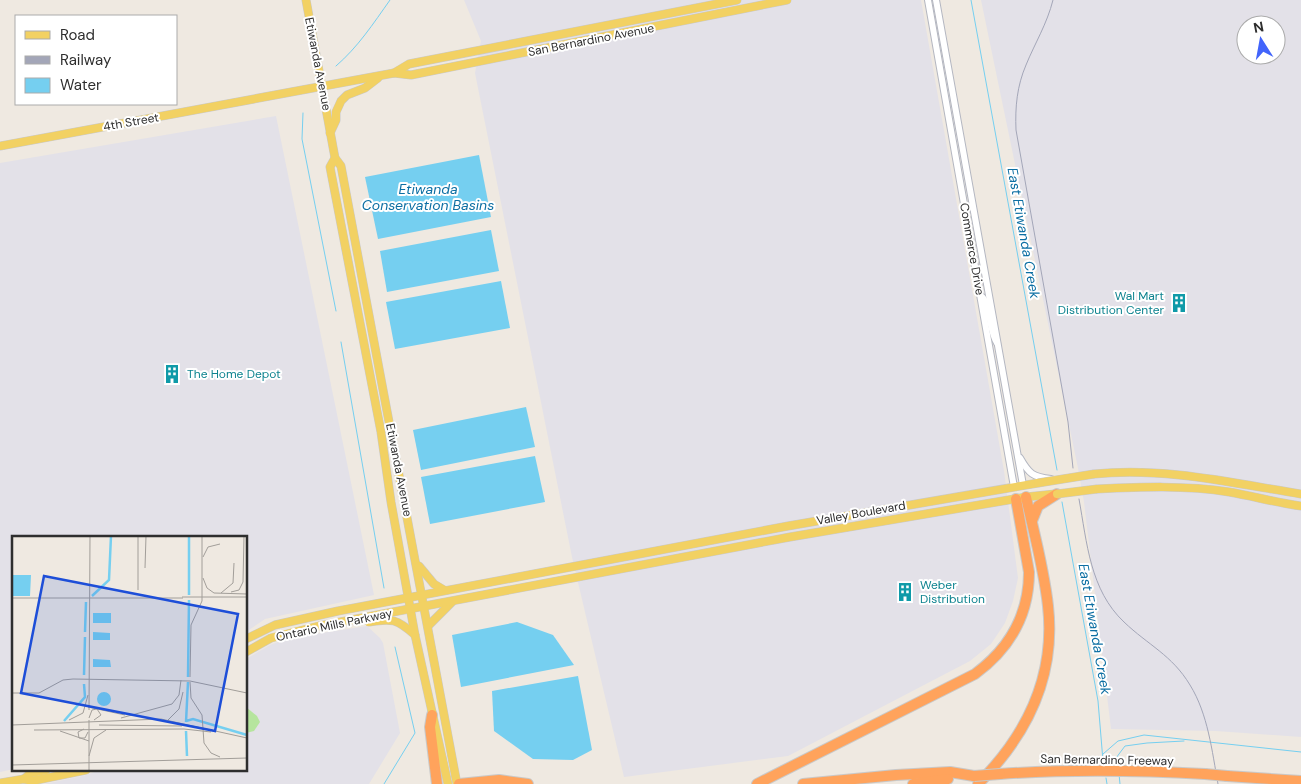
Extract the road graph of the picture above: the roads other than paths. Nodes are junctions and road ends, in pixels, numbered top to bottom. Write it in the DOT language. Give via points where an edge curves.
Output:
graph roads {
  1 [pos="306,0"];
  2 [pos="737,0"];
  3 [pos="787,0"];
  4 [pos="928,0"];
  5 [pos="936,0"];
  6 [pos="714,2"];
  7 [pos="716,15"];
  8 [pos="394,73"];
  9 [pos="381,76"];
  10 [pos="322,87"];
  11 [pos="330,133"];
  12 [pos="0,146"];
  13 [pos="335,158"];
  14 [pos="981,296"];
  15 [pos="999,346"];
  16 [pos="1018,455"];
  17 [pos="1037,480"];
  18 [pos="1023,485"];
  19 [pos="1014,487"];
  20 [pos="1057,494"];
  21 [pos="1301,494"];
  22 [pos="1021,498"];
  23 [pos="1041,499"];
  24 [pos="1301,506"];
  25 [pos="1031,522"];
  26 [pos="417,564"];
  27 [pos="444,590"];
  28 [pos="423,595"];
  29 [pos="410,598"];
  30 [pos="453,601"];
  31 [pos="426,606"];
  32 [pos="411,608"];
  33 [pos="338,611"];
  34 [pos="358,619"];
  35 [pos="429,625"];
  36 [pos="300,630"];
  37 [pos="415,634"];
  38 [pos="248,638"];
  39 [pos="248,651"];
  40 [pos="432,715"];
  41 [pos="36,772"];
  42 [pos="77,772"];
  43 [pos="24,779"];
  44 [pos="976,780"];
  45 [pos="1301,781"];
  46 [pos="0,783"];
  47 [pos="437,784"];
  48 [pos="448,784"];
  49 [pos="458,784"];
  50 [pos="528,784"];
  51 [pos="757,784"];
  52 [pos="803,784"];
  53 [pos="913,784"];
  1 -- 10 [label="main road, Etiwanda Avenue"];
  2 -- 6 [label="main road, San Bernardino Avenue"];
  3 -- 7 [label="main road, San Bernardino Avenue"];
  4 -- 14 [label="street, Commerce Drive"];
  5 -- 15 [label="street, Commerce Drive"];
  6 -- 7 [label="street"];
  6 -- 8 [label="main road, San Bernardino Avenue" via="409,64"];
  7 -- 8 [label="main road, San Bernardino Avenue" via="411,75"];
  8 -- 9 [label="main road, San Bernardino Avenue"];
  9 -- 10 [label="main road, San Bernardino Avenue"];
  9 -- 11 [label="main road" via="341,101"];
  10 -- 11 [label="main road, Etiwanda Avenue"];
  10 -- 12 [label="main road, 4th Street"];
  11 -- 13 [label="main road, Etiwanda Avenue"];
  13 -- 26 [label="main road, Etiwanda Avenue" via="341,166"];
  13 -- 29 [label="main road, Etiwanda Avenue" via="330,167"];
  14 -- 15 [label="street" via="986,301 992,334"];
  14 -- 19 [label="street, Commerce Drive"];
  15 -- 16 [label="street, Commerce Drive"];
  16 -- 17 [label="street"];
  16 -- 18 [label="street, Commerce Drive"];
  17 -- 18 [label="main road, Valley Boulevard"];
  17 -- 21 [label="main road, Valley Boulevard, bridge" via="1132,472 1177,474"];
  18 -- 19 [label="main road, Valley Boulevard"];
  18 -- 22 [label="main road, Commerce Drive"];
  19 -- 22 [label="main road, Commerce Drive"];
  19 -- 27 [label="main road, Valley Boulevard"];
  20 -- 23 [label="highway"];
  20 -- 24 [label="main road, bridge" via="1164,486 1229,492"];
  22 -- 23 [label="main road, Valley Boulevard"];
  22 -- 25 [label="highway"];
  22 -- 30 [label="main road, Valley Boulevard" via="790,537"];
  22 -- 51 [label="highway" via="1029,582 1018,623 1001,651 974,674"];
  23 -- 25 [label="highway"];
  25 -- 44 [label="highway" via="1048,606 1049,634 1043,678 1036,701 1008,750"];
  26 -- 27 [label="main road" via="434,584"];
  26 -- 28 [label="main road, Etiwanda Avenue"];
  27 -- 28 [label="main road, Valley Boulevard"];
  28 -- 29 [label="main road, Ontario Mills Parkway"];
  28 -- 31 [label="main road, Etiwanda Avenue"];
  29 -- 32 [label="main road, Etiwanda Avenue"];
  29 -- 33 [label="main road, Ontario Mills Parkway"];
  30 -- 31 [label="main road, Valley Boulevard"];
  30 -- 35 [label="main road"];
  31 -- 32 [label="main road, Ontario Mills Parkway"];
  31 -- 35 [label="main road, Etiwanda Avenue"];
  32 -- 34 [label="main road, Ontario Mills Parkway"];
  32 -- 37 [label="main road, Etiwanda Avenue"];
  33 -- 36 [label="main road" via="332,616 302,622"];
  33 -- 38 [label="main road, Ontario Mills Parkway" via="280,624"];
  34 -- 36 [label="main road, Ontario Mills Parkway"];
  34 -- 37 [label="main road" via="398,621"];
  35 -- 49 [label="main road, Etiwanda Avenue"];
  36 -- 39 [label="main road, Ontario Mills Parkway" via="271,638"];
  37 -- 40 [label="main road, Etiwanda Avenue"];
  40 -- 47 [label="highway" via="430,727"];
  40 -- 48 [label="main road, Etiwanda Avenue"];
  41 -- 43 [label="main road"];
  42 -- 43 [label="main road" via="32,782"];
  43 -- 46 [label="main road"];
  44 -- 45 [label="highway, San Bernardino Freeway, bridge" via="1000,774 1134,770"];
  44 -- 52 [label="highway" via="950,772"];
  44 -- 53 [label="highway, San Bernardino Freeway"];
  49 -- 50 [label="highway" via="499,780"];
}
